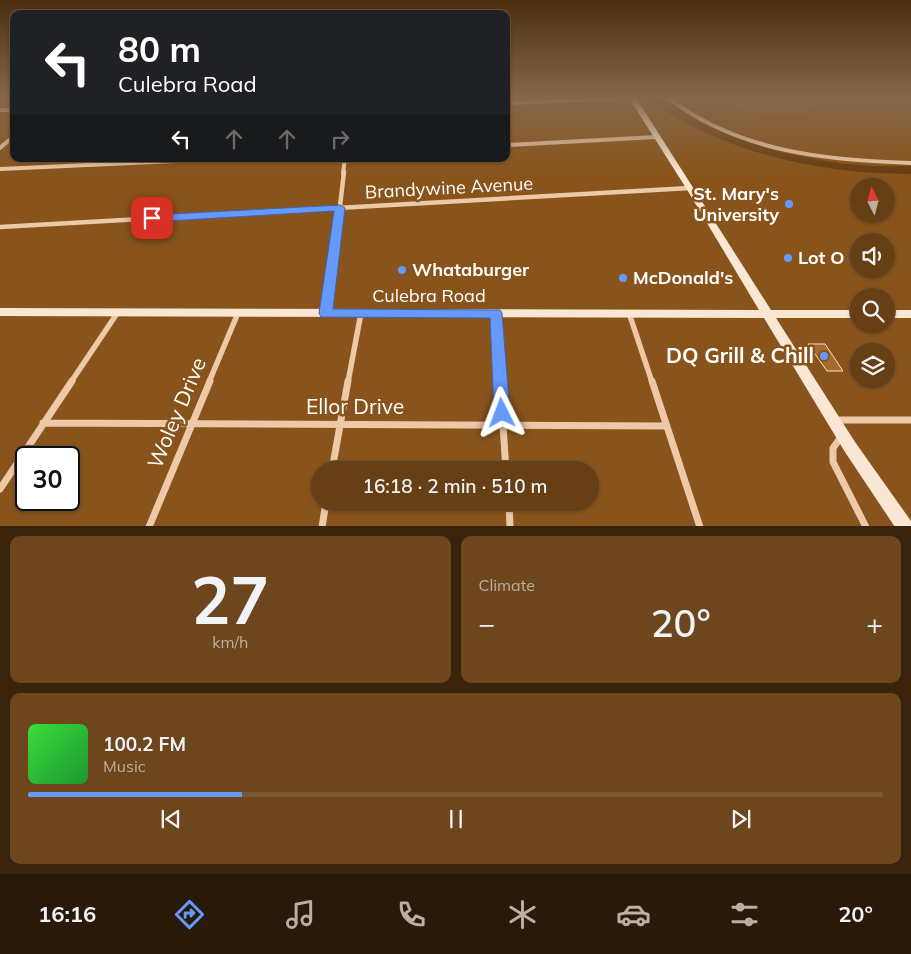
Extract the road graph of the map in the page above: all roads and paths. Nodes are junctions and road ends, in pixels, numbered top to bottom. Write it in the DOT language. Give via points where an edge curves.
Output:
graph roads {
  1 [pos="647,123"];
  2 [pos="705,123"];
  3 [pos="656,137"];
  4 [pos="10,139"];
  5 [pos="510,145"];
  6 [pos="0,148"];
  7 [pos="153,162"];
  8 [pos="345,162"];
  9 [pos="911,163"];
  10 [pos="0,169"];
  11 [pos="690,188"];
  12 [pos="340,208"];
  13 [pos="0,227"];
  14 [pos="0,312"];
  15 [pos="118,312"];
  16 [pos="238,313"];
  17 [pos="326,313"];
  18 [pos="361,313"];
  19 [pos="496,313"];
  20 [pos="629,314"];
  21 [pos="768,314"];
  22 [pos="850,314"];
  23 [pos="895,314"];
  24 [pos="911,314"];
  25 [pos="834,420"];
  26 [pos="911,420"];
  27 [pos="44,423"];
  28 [pos="192,424"];
  29 [pos="503,424"];
  30 [pos="340,425"];
  31 [pos="667,426"];
  32 [pos="843,435"];
  33 [pos="334,461"];
  34 [pos="505,461"];
  35 [pos="0,489"];
  36 [pos="324,511"];
  37 [pos="509,511"];
  38 [pos="148,526"];
  39 [pos="322,526"];
  40 [pos="510,526"];
  41 [pos="700,526"];
  42 [pos="866,526"];
  43 [pos="905,526"];
  1 -- 3 [label="main road"];
  2 -- 9 [label="street" via="779,149 858,161"];
  3 -- 5 [label="street"];
  3 -- 11 [label="main road"];
  4 -- 6 [label="street"];
  7 -- 10 [label="street"];
  8 -- 12 [label="street"];
  11 -- 12 [label="street, Brandywine Avenue"];
  11 -- 21 [label="main road"];
  12 -- 13 [label="street, Brandywine Avenue"];
  12 -- 17 [label="street"];
  14 -- 15 [label="main road, Culebra Road"];
  15 -- 16 [label="main road, Culebra Road"];
  15 -- 27 [label="street"];
  16 -- 17 [label="main road, Culebra Road"];
  16 -- 28 [label="street, Woley Drive"];
  17 -- 18 [label="main road, Culebra Road"];
  18 -- 19 [label="main road, Culebra Road"];
  18 -- 30 [label="street"];
  19 -- 20 [label="main road, Culebra Road"];
  19 -- 29 [label="street"];
  20 -- 21 [label="main road, Culebra Road"];
  20 -- 31 [label="street"];
  21 -- 22 [label="main road, Culebra Road"];
  21 -- 25 [label="main road"];
  23 -- 24 [label="main road"];
  25 -- 26 [label="street"];
  25 -- 32 [label="main road"];
  27 -- 28 [label="street, Ellor Drive"];
  27 -- 35 [label="street"];
  28 -- 30 [label="street, Ellor Drive"];
  28 -- 38 [label="street, Woley Drive"];
  29 -- 30 [label="street, Ellor Drive"];
  29 -- 31 [label="street, Ellor Drive"];
  29 -- 34 [label="street"];
  30 -- 33 [label="street"];
  31 -- 41 [label="street"];
  32 -- 42 [label="street" via="833,448 833,462"];
  32 -- 43 [label="main road"];
  36 -- 39 [label="street"];
  37 -- 40 [label="street"];
}
